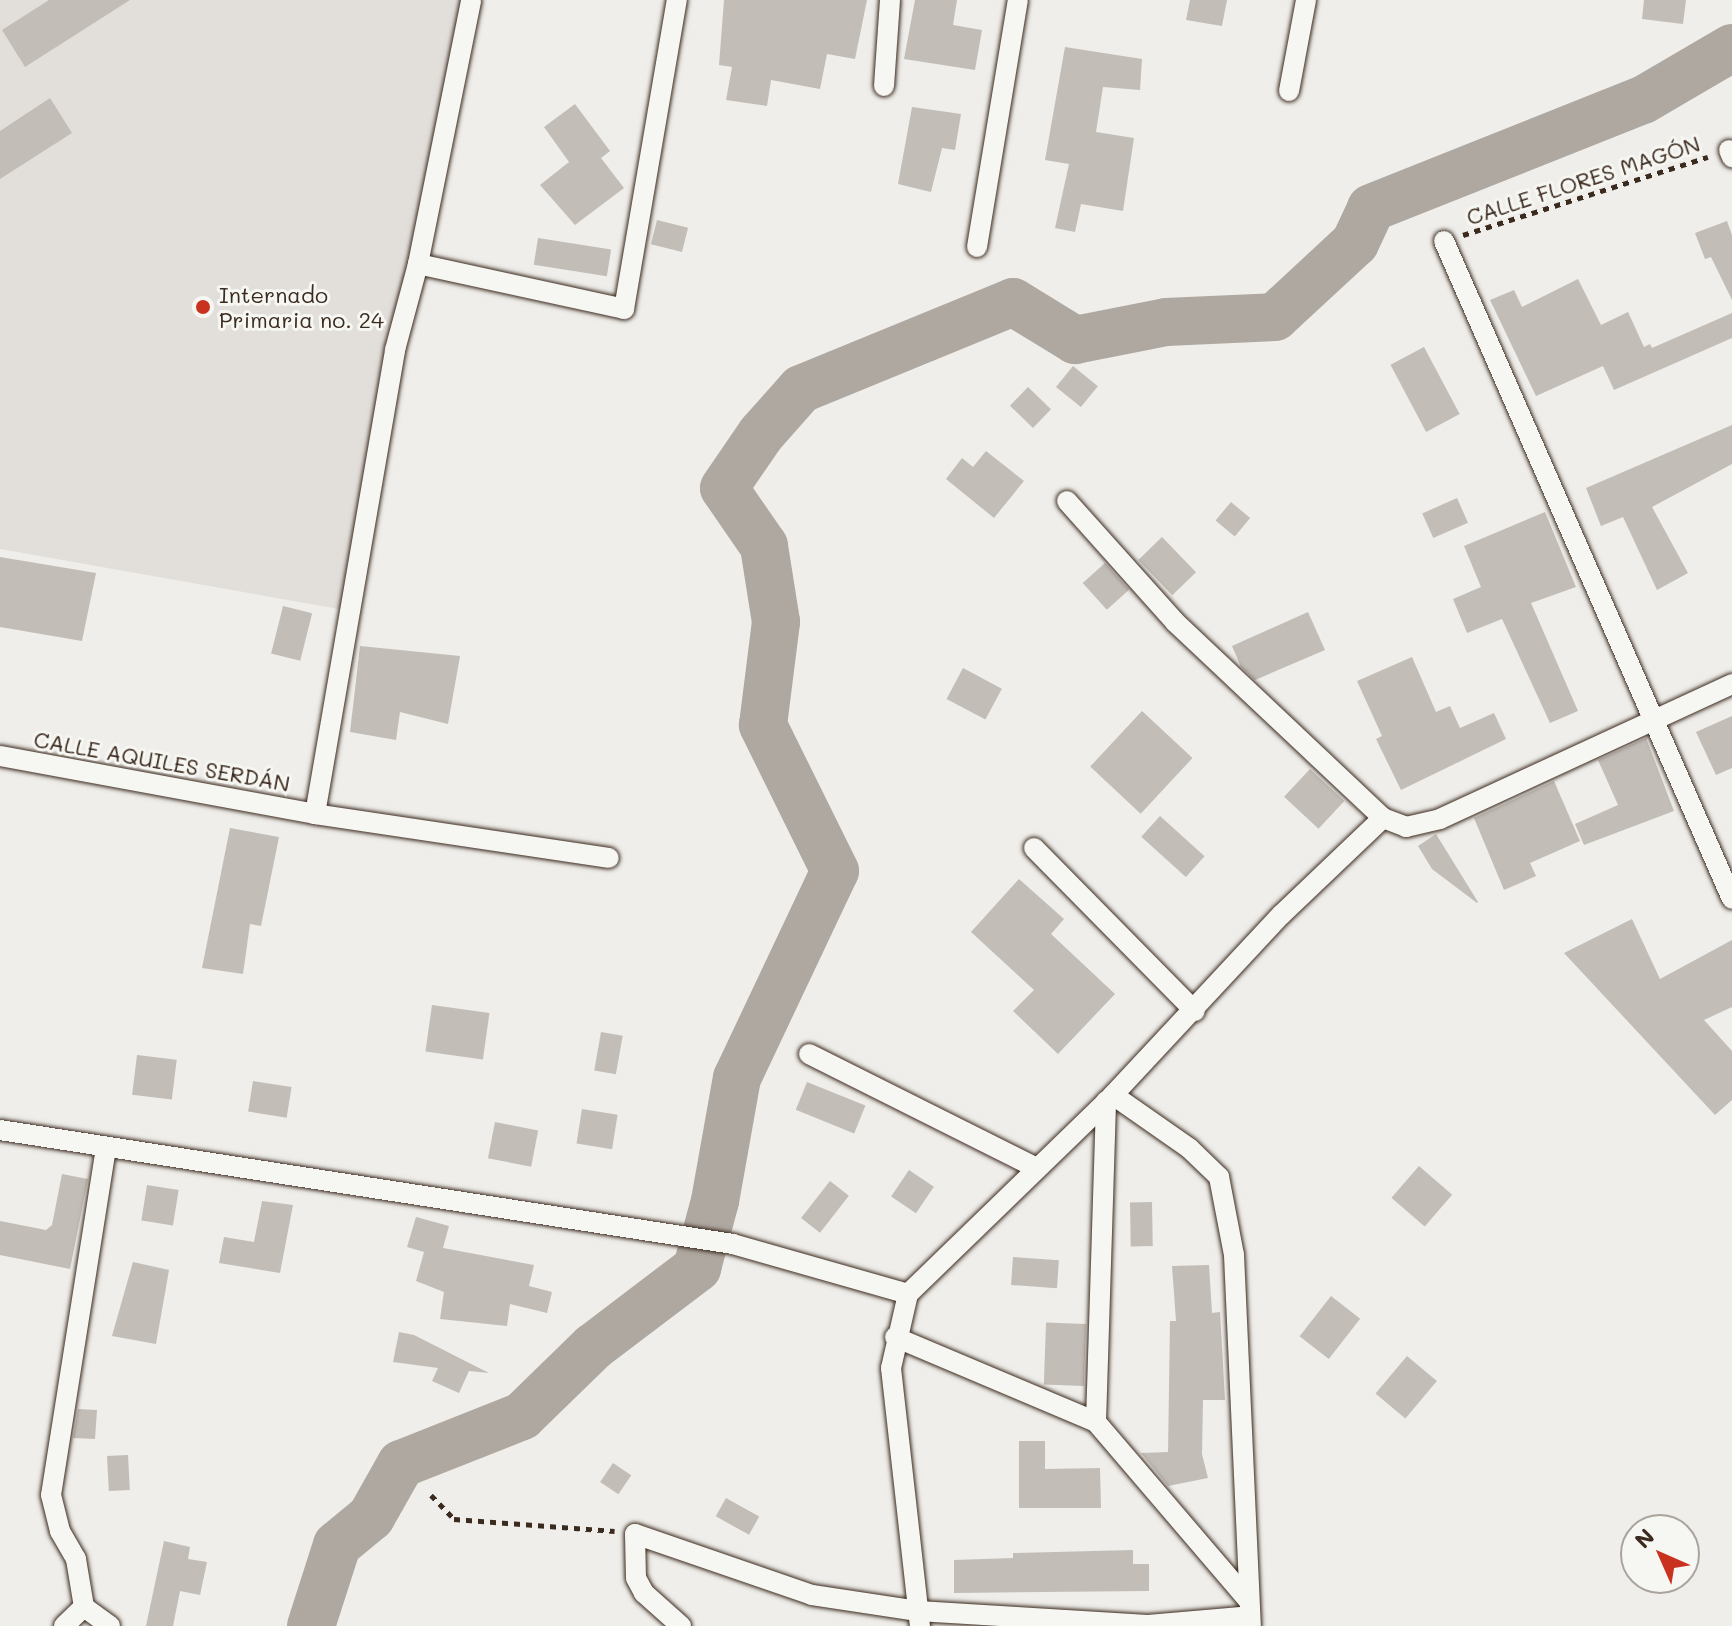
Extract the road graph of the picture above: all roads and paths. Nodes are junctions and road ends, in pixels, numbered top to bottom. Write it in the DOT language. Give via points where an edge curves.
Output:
graph roads {
  1 [pos="471,0"];
  2 [pos="677,0"];
  3 [pos="890,0"];
  4 [pos="1018,0"];
  5 [pos="1306,0"];
  6 [pos="884,86"];
  7 [pos="1289,91"];
  8 [pos="1730,153"];
  9 [pos="1444,241"];
  10 [pos="977,247"];
  11 [pos="418,264"];
  12 [pos="1067,501"];
  13 [pos="1732,684"];
  14 [pos="1654,720"];
  15 [pos="0,756"];
  16 [pos="315,814"];
  17 [pos="1383,818"];
  18 [pos="1034,848"];
  19 [pos="609,858"];
  20 [pos="1732,899"];
  21 [pos="1195,1011"];
  22 [pos="809,1054"];
  23 [pos="1110,1098"];
  24 [pos="0,1130"];
  25 [pos="106,1147"];
  26 [pos="1035,1167"];
  27 [pos="908,1294"];
  28 [pos="895,1337"];
  29 [pos="1096,1422"];
  30 [pos="431,1495"];
  31 [pos="635,1534"];
  32 [pos="84,1607"];
  33 [pos="1250,1614"];
  34 [pos="919,1618"];
  35 [pos="64,1626"];
  36 [pos="110,1626"];
  37 [pos="681,1626"];
  1 -- 11 [label="street"];
  2 -- 11 [label="street" via="624,309"];
  3 -- 6 [label="street"];
  4 -- 10 [label="street"];
  5 -- 7 [label="street"];
  8 -- 9 [label="path, CALLE FLORES MAGÓN"];
  9 -- 14 [label="street"];
  11 -- 16 [label="street" via="392,365"];
  12 -- 17 [label="street" via="1175,622"];
  13 -- 14 [label="street"];
  14 -- 17 [label="street" via="1440,819 1406,827"];
  14 -- 20 [label="street"];
  15 -- 16 [label="street, CALLE AQUILES SERDÁN"];
  16 -- 19 [label="street, CALLE AQUILES SERDÁN"];
  17 -- 21 [label="street" via="1281,915"];
  18 -- 21 [label="street"];
  21 -- 23 [label="street"];
  22 -- 26 [label="street"];
  23 -- 26 [label="street"];
  23 -- 29 [label="street"];
  23 -- 33 [label="street" via="1189,1148 1219,1177 1234,1255"];
  24 -- 25 [label="street"];
  25 -- 27 [label="street" via="733,1244"];
  25 -- 32 [label="street" via="51,1495 60,1531 76,1559"];
  26 -- 27 [label="street"];
  27 -- 28 [label="street"];
  28 -- 29 [label="street"];
  28 -- 34 [label="street" via="891,1368"];
  29 -- 33 [label="street"];
  30 -- 31 [label="path" via="454,1519"];
  31 -- 34 [label="street" via="812,1595"];
  31 -- 37 [label="street" via="640,1585"];
  32 -- 35 [label="street"];
  32 -- 36 [label="street"];
  33 -- 34 [label="street" via="1148,1625"];
}
